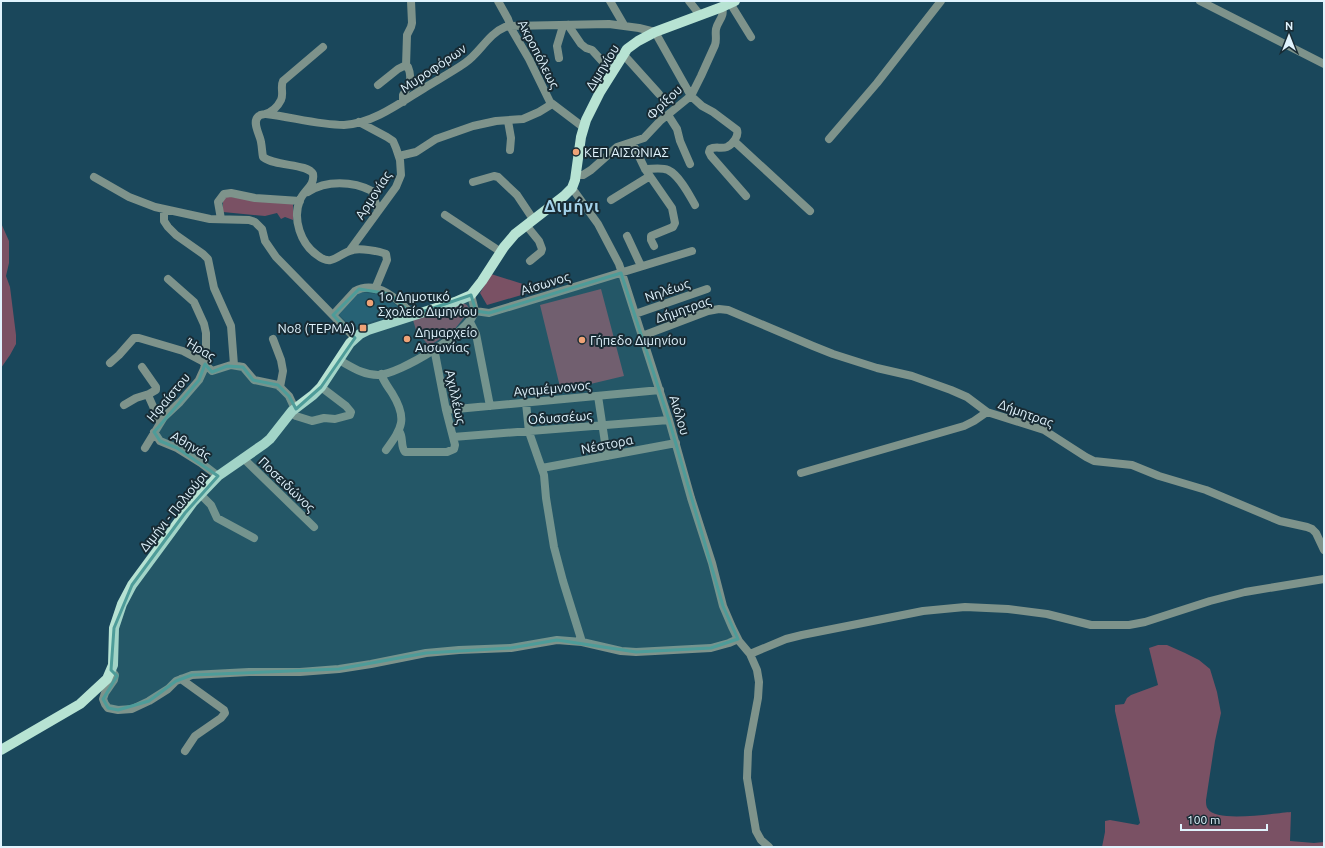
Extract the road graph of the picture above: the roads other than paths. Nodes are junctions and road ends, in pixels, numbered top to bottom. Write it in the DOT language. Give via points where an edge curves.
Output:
graph roads {
  1 [pos="411,1"];
  2 [pos="498,1"];
  3 [pos="610,1"];
  4 [pos="689,1"];
  5 [pos="941,1"];
  6 [pos="1200,1"];
  7 [pos="729,4"];
  8 [pos="700,15"];
  9 [pos="565,25"];
  10 [pos="510,26"];
  11 [pos="624,26"];
  12 [pos="655,32"];
  13 [pos="752,37"];
  14 [pos="323,47"];
  15 [pos="624,54"];
  16 [pos="560,58"];
  17 [pos="1324,64"];
  18 [pos="406,66"];
  19 [pos="612,72"];
  20 [pos="378,85"];
  21 [pos="659,94"];
  22 [pos="691,96"];
  23 [pos="403,102"];
  24 [pos="552,104"];
  25 [pos="266,114"];
  26 [pos="668,115"];
  27 [pos="508,121"];
  28 [pos="359,122"];
  29 [pos="583,127"];
  30 [pos="829,139"];
  31 [pos="734,141"];
  32 [pos="632,142"];
  33 [pos="510,150"];
  34 [pos="399,156"];
  35 [pos="690,164"];
  36 [pos="648,172"];
  37 [pos="576,175"];
  38 [pos="94,177"];
  39 [pos="473,182"];
  40 [pos="572,188"];
  41 [pos="746,196"];
  42 [pos="301,199"];
  43 [pos="611,200"];
  44 [pos="695,205"];
  45 [pos="164,210"];
  46 [pos="378,211"];
  47 [pos="810,211"];
  48 [pos="446,215"];
  49 [pos="221,220"];
  50 [pos="530,222"];
  51 [pos="627,236"];
  52 [pos="654,246"];
  53 [pos="350,250"];
  54 [pos="692,251"];
  55 [pos="501,252"];
  56 [pos="530,261"];
  57 [pos="641,266"];
  58 [pos="622,273"];
  59 [pos="168,279"];
  60 [pos="375,289"];
  61 [pos="707,289"];
  62 [pos="471,295"];
  63 [pos="476,311"];
  64 [pos="635,314"];
  65 [pos="333,315"];
  66 [pos="413,315"];
  67 [pos="470,322"];
  68 [pos="642,336"];
  69 [pos="355,338"];
  70 [pos="273,339"];
  71 [pos="434,348"];
  72 [pos="339,360"];
  73 [pos="110,363"];
  74 [pos="205,364"];
  75 [pos="234,365"];
  76 [pos="142,367"];
  77 [pos="381,374"];
  78 [pos="280,387"];
  79 [pos="321,387"];
  80 [pos="660,390"];
  81 [pos="148,395"];
  82 [pos="598,396"];
  83 [pos="526,402"];
  84 [pos="124,405"];
  85 [pos="490,406"];
  86 [pos="446,410"];
  87 [pos="293,411"];
  88 [pos="987,412"];
  89 [pos="669,420"];
  90 [pos="160,422"];
  91 [pos="602,426"];
  92 [pos="399,431"];
  93 [pos="154,432"];
  94 [pos="529,432"];
  95 [pos="453,437"];
  96 [pos="676,443"];
  97 [pos="146,448"];
  98 [pos="386,450"];
  99 [pos="606,456"];
  100 [pos="242,458"];
  101 [pos="542,468"];
  102 [pos="801,473"];
  103 [pos="218,476"];
  104 [pos="200,495"];
  105 [pos="314,527"];
  106 [pos="254,538"];
  107 [pos="1324,550"];
  108 [pos="1324,579"];
  109 [pos="738,639"];
  110 [pos="582,642"];
  111 [pos="750,654"];
  112 [pos="111,670"];
  113 [pos="181,679"];
  114 [pos="1,750"];
  115 [pos="185,751"];
  116 [pos="769,847"];
  1 -- 18 [label="street" via="412,23 406,35"];
  2 -- 10 [label="street, Ακροπόλεως"];
  3 -- 11 [label="street"];
  4 -- 8 [label="street"];
  5 -- 30 [label="street"];
  6 -- 17 [label="street"];
  7 -- 8 [label="main road, Διμηνίου"];
  7 -- 13 [label="street"];
  7 -- 22 [label="street, Φρίξου" via="716,28 715,45"];
  8 -- 12 [label="main road, Διμηνίου"];
  9 -- 10 [label="street, Μυροφόρων"];
  9 -- 11 [label="street, Μυροφόρων"];
  9 -- 16 [label="street" via="557,46"];
  9 -- 19 [label="street" via="581,44 592,50"];
  10 -- 23 [label="street, Μυροφόρων" via="494,33 466,62"];
  10 -- 24 [label="street, Ακροπόλεως"];
  11 -- 12 [label="street, Μυροφόρων"];
  12 -- 15 [label="main road, Διμηνίου" via="630,46"];
  12 -- 22 [label="street"];
  14 -- 25 [label="street" via="283,81 281,99 274,109"];
  15 -- 19 [label="main road, Διμηνίου"];
  15 -- 21 [label="street"];
  18 -- 20 [label="street" via="398,69"];
  18 -- 23 [label="street" via="410,84 403,95"];
  19 -- 29 [label="main road, Διμηνίου"];
  22 -- 26 [label="street, Φρίξου"];
  22 -- 31 [label="street" via="736,128 738,133"];
  23 -- 28 [label="street, Μυροφόρων"];
  24 -- 27 [label="street" via="530,117"];
  24 -- 29 [label="street, Ακροπόλεως"];
  25 -- 28 [label="street, Μυροφόρων" via="326,124"];
  25 -- 42 [label="street" via="260,115 256,122 264,157 269,161 310,170 313,174 314,181"];
  26 -- 32 [label="street, Φρίξου" via="644,138"];
  26 -- 35 [label="street" via="677,130"];
  27 -- 33 [label="street" via="512,138"];
  27 -- 34 [label="street" via="489,122 446,135 431,141 416,152"];
  28 -- 34 [label="street, Αρμονίας" via="391,140"];
  29 -- 37 [label="main road, Διμηνίου"];
  31 -- 41 [label="street" via="725,148 711,149 709,153"];
  31 -- 47 [label="street"];
  32 -- 36 [label="street"];
  32 -- 37 [label="street, Φρίξου" via="614,149 583,175"];
  34 -- 46 [label="street, Αρμονίας" via="400,180"];
  36 -- 43 [label="street"];
  36 -- 44 [label="street" via="669,170 685,186"];
  36 -- 52 [label="street" via="672,208 675,223 673,227 651,236"];
  37 -- 40 [label="main road, Διμηνίου"];
  38 -- 45 [label="street" via="129,197"];
  39 -- 50 [label="street" via="494,176 499,178 517,195"];
  40 -- 50 [label="main road, Διμήνι - Παλιούρι"];
  40 -- 58 [label="street, Αιόλου" via="602,230"];
  42 -- 46 [label="street" via="323,185 354,185 372,191"];
  42 -- 49 [label="street" via="255,198 227,193 218,202"];
  42 -- 53 [label="street" via="297,217 299,229 302,238 314,253 326,260 332,260"];
  45 -- 49 [label="street"];
  45 -- 75 [label="street" via="164,221 168,227 208,259 214,288 231,326"];
  46 -- 53 [label="street, Αρμονίας"];
  48 -- 55 [label="street"];
  49 -- 65 [label="street" via="249,220 257,224 262,229 271,251"];
  50 -- 55 [label="main road, Διμήνι - Παλιούρι"];
  50 -- 56 [label="street" via="542,249"];
  51 -- 57 [label="street"];
  53 -- 60 [label="street" via="387,255 384,270"];
  54 -- 57 [label="street, Αίσωνος"];
  55 -- 62 [label="main road, Διμήνι - Παλιούρι"];
  57 -- 58 [label="street, Αίσωνος"];
  58 -- 63 [label="street, Αίσωνος" via="489,312"];
  58 -- 64 [label="street, Αιόλου"];
  59 -- 74 [label="street, Ηφαίστου" via="194,302 204,324"];
  60 -- 65 [label="street" via="363,288 355,291"];
  60 -- 66 [label="street" via="390,294"];
  61 -- 64 [label="street, Νηλέως"];
  62 -- 63 [label="street"];
  62 -- 66 [label="main road, Διμήνι - Παλιούρι"];
  63 -- 67 [label="street"];
  64 -- 68 [label="street, Αιόλου"];
  65 -- 69 [label="street"];
  66 -- 69 [label="main road, Διμήνι - Παλιούρι" via="375,327"];
  67 -- 71 [label="street"];
  67 -- 85 [label="street" via="476,334"];
  68 -- 80 [label="street, Αιόλου"];
  68 -- 88 [label="street, Δήμητρας" via="708,311 724,309 833,354 912,376 951,390 967,397"];
  69 -- 72 [label="main road, Διμήνι - Παλιούρι"];
  70 -- 78 [label="street" via="283,371"];
  71 -- 77 [label="street" via="399,369"];
  71 -- 86 [label="street, Αχιλλέως"];
  72 -- 77 [label="street" via="362,372"];
  72 -- 79 [label="main road, Διμήνι - Παλιούρι"];
  73 -- 74 [label="street, Ήρας" via="136,337 178,349"];
  74 -- 75 [label="street, Ήρας" via="212,371"];
  74 -- 90 [label="street, Ηφαίστου" via="198,380"];
  75 -- 78 [label="street" via="245,369 254,380"];
  76 -- 81 [label="street" via="156,387"];
  77 -- 92 [label="street" via="401,413"];
  78 -- 87 [label="street" via="289,396"];
  79 -- 87 [label="main road, Διμήνι - Παλιούρι"];
  79 -- 87 [label="street" via="346,406 351,412 350,416 324,418 312,422 298,417"];
  80 -- 82 [label="street, Αγαμέμνονος"];
  80 -- 89 [label="street, Αιόλου"];
  81 -- 84 [label="street"];
  81 -- 90 [label="street"];
  82 -- 83 [label="street, Αγαμέμνονος"];
  82 -- 91 [label="street"];
  83 -- 85 [label="street, Αγαμέμνονος"];
  83 -- 94 [label="street"];
  85 -- 86 [label="street, Αγαμέμνονος"];
  86 -- 95 [label="street, Αχιλλέως"];
  87 -- 100 [label="main road, Διμήνι - Παλιούρι" via="267,442"];
  88 -- 102 [label="street" via="974,421 952,430"];
  88 -- 107 [label="street, Δήμητρας" via="1044,430 1094,461 1132,465 1158,476 1206,490 1280,521 1312,529"];
  89 -- 91 [label="street, Οδυσσέως"];
  89 -- 96 [label="street, Αιόλου"];
  90 -- 93 [label="street, Ηφαίστου"];
  91 -- 94 [label="street, Οδυσσέως"];
  91 -- 99 [label="street"];
  92 -- 95 [label="street, Αχιλλέως" via="405,452 453,451"];
  92 -- 98 [label="street"];
  93 -- 97 [label="street, Ηφαίστου"];
  93 -- 103 [label="street, Αθηνάς" via="162,443 180,450"];
  94 -- 95 [label="street, Οδυσσέως"];
  94 -- 101 [label="street"];
  96 -- 99 [label="street, Νέστορα"];
  96 -- 109 [label="street, Αιόλου" via="723,606"];
  99 -- 101 [label="street, Νέστορα"];
  100 -- 103 [label="main road, Διμήνι - Παλιούρι"];
  100 -- 105 [label="street, Ποσειδώνος"];
  101 -- 110 [label="street" via="554,547"];
  103 -- 104 [label="main road, Διμήνι - Παλιούρι"];
  104 -- 106 [label="street" via="211,505 217,518"];
  104 -- 112 [label="main road, Διμήνι - Παλιούρι" via="143,569 122,604 114,628"];
  108 -- 111 [label="street" via="1245,592 1129,625 1091,625 1054,615 1008,609 946,608 802,635"];
  109 -- 110 [label="street" via="711,648 643,652 621,651"];
  109 -- 111 [label="street, Αιόλου"];
  110 -- 113 [label="street" via="557,640 511,648 413,654 339,669 205,674"];
  111 -- 116 [label="street, Αιόλου" via="757,670 759,690 748,751 747,778 756,831"];
  112 -- 113 [label="street" via="115,675 114,680 103,699 108,708 118,710 132,709 149,702"];
  112 -- 114 [label="main road" via="107,679 80,704"];
  113 -- 115 [label="street" via="225,713 195,736"];
}
